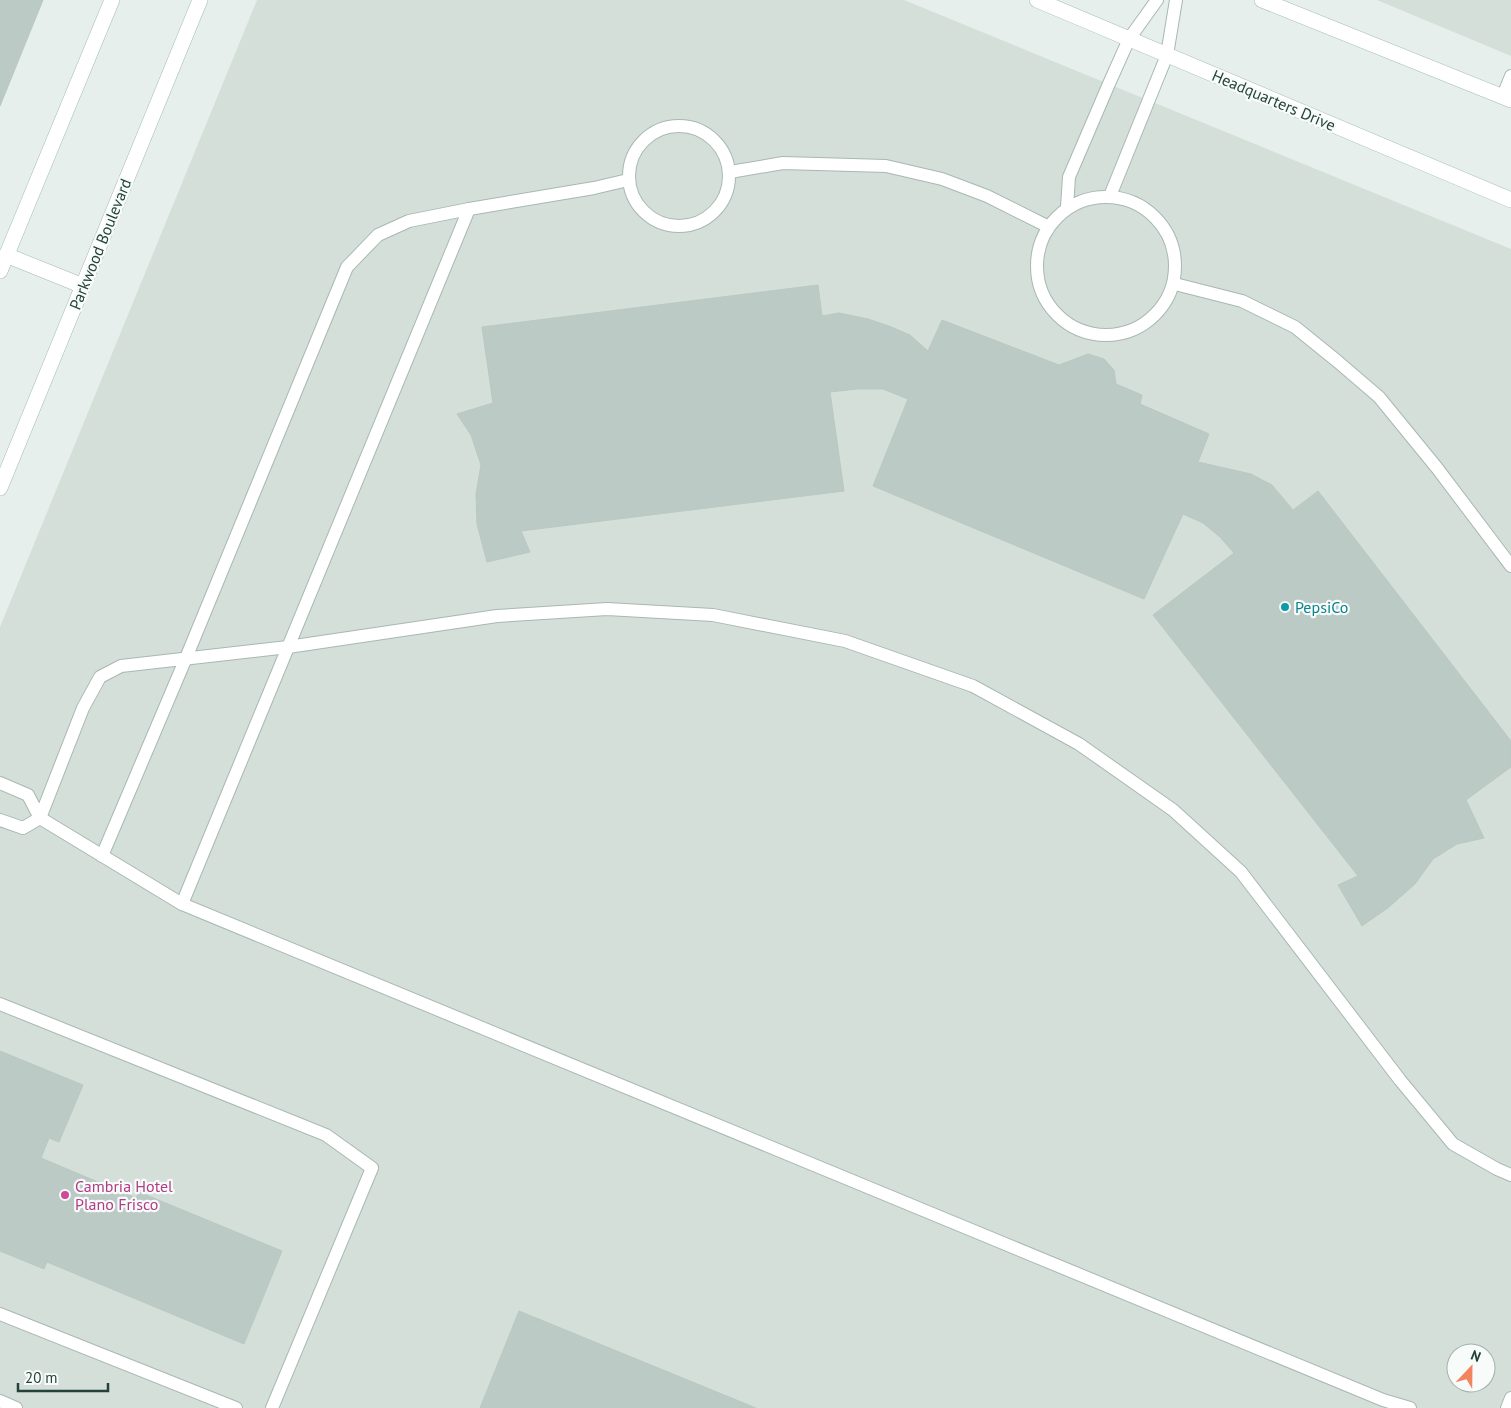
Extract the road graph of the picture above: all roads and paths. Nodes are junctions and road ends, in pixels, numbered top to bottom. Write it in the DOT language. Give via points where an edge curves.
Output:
graph roads {
  1 [pos="112,0"];
  2 [pos="200,0"];
  3 [pos="1037,0"];
  4 [pos="1157,0"];
  5 [pos="1176,0"];
  6 [pos="1262,0"];
  7 [pos="1129,39"];
  8 [pos="1167,55"];
  9 [pos="1511,76"];
  10 [pos="1507,98"];
  11 [pos="730,172"];
  12 [pos="628,180"];
  13 [pos="1110,196"];
  14 [pos="1511,200"];
  15 [pos="1067,207"];
  16 [pos="469,209"];
  17 [pos="1048,226"];
  18 [pos="3,254"];
  19 [pos="0,271"];
  20 [pos="1175,284"];
  21 [pos="83,286"];
  22 [pos="0,488"];
  23 [pos="1511,566"];
  24 [pos="288,647"];
  25 [pos="186,658"];
  26 [pos="0,783"];
  27 [pos="40,818"];
  28 [pos="0,820"];
  29 [pos="102,856"];
  30 [pos="182,904"];
  31 [pos="0,1004"];
  32 [pos="1511,1175"];
  33 [pos="0,1314"];
  34 [pos="1511,1398"];
  35 [pos="0,1401"];
  36 [pos="16,1408"];
  37 [pos="236,1408"];
  38 [pos="272,1408"];
  39 [pos="1410,1408"];
  40 [pos="1507,1408"];
  1 -- 18 [label="main road"];
  2 -- 21 [label="main road, Parkwood Boulevard"];
  3 -- 7 [label="main road, Headquarters Drive"];
  4 -- 7 [label="lane"];
  5 -- 8 [label="lane"];
  6 -- 10 [label="main road"];
  7 -- 8 [label="main road, Headquarters Drive"];
  7 -- 15 [label="lane" via="1069,177"];
  8 -- 13 [label="lane"];
  8 -- 14 [label="main road, Headquarters Drive"];
  9 -- 10 [label="lane"];
  11 -- 12 [label="lane" via="723,150 707,134 686,126 664,128 644,139 632,158"];
  11 -- 12 [label="lane" via="727,192 718,209 702,221 683,227 663,224 646,215 634,199"];
  11 -- 17 [label="lane" via="783,163 886,166 942,179 987,196"];
  12 -- 16 [label="lane"];
  13 -- 15 [label="lane" via="1088,198"];
  13 -- 20 [label="lane" via="1140,204 1164,224 1176,253"];
  15 -- 17 [label="lane"];
  16 -- 24 [label="lane"];
  16 -- 25 [label="lane" via="409,221 378,235 347,268"];
  17 -- 20 [label="lane" via="1036,259 1041,293 1063,321 1094,335 1129,333 1158,314"];
  18 -- 19 [label="main road"];
  18 -- 21 [label="main road"];
  20 -- 23 [label="lane" via="1242,301 1295,328 1337,361 1379,397 1438,468"];
  21 -- 22 [label="main road, Parkwood Boulevard"];
  24 -- 25 [label="lane"];
  24 -- 30 [label="lane"];
  24 -- 32 [label="lane" via="497,616 594,609 666,612 713,615 845,641 973,686 1079,744 1173,810 1241,872 1453,1144"];
  25 -- 27 [label="lane" via="121,666 100,677 83,708"];
  25 -- 29 [label="lane"];
  26 -- 27 [label="lane" via="28,795"];
  27 -- 28 [label="lane" via="23,828"];
  27 -- 29 [label="lane"];
  29 -- 30 [label="lane"];
  30 -- 39 [label="lane" via="1383,1400"];
  31 -- 38 [label="lane" via="326,1135 372,1168"];
  33 -- 37 [label="lane"];
  34 -- 40 [label="lane"];
  35 -- 36 [label="lane"];
}
